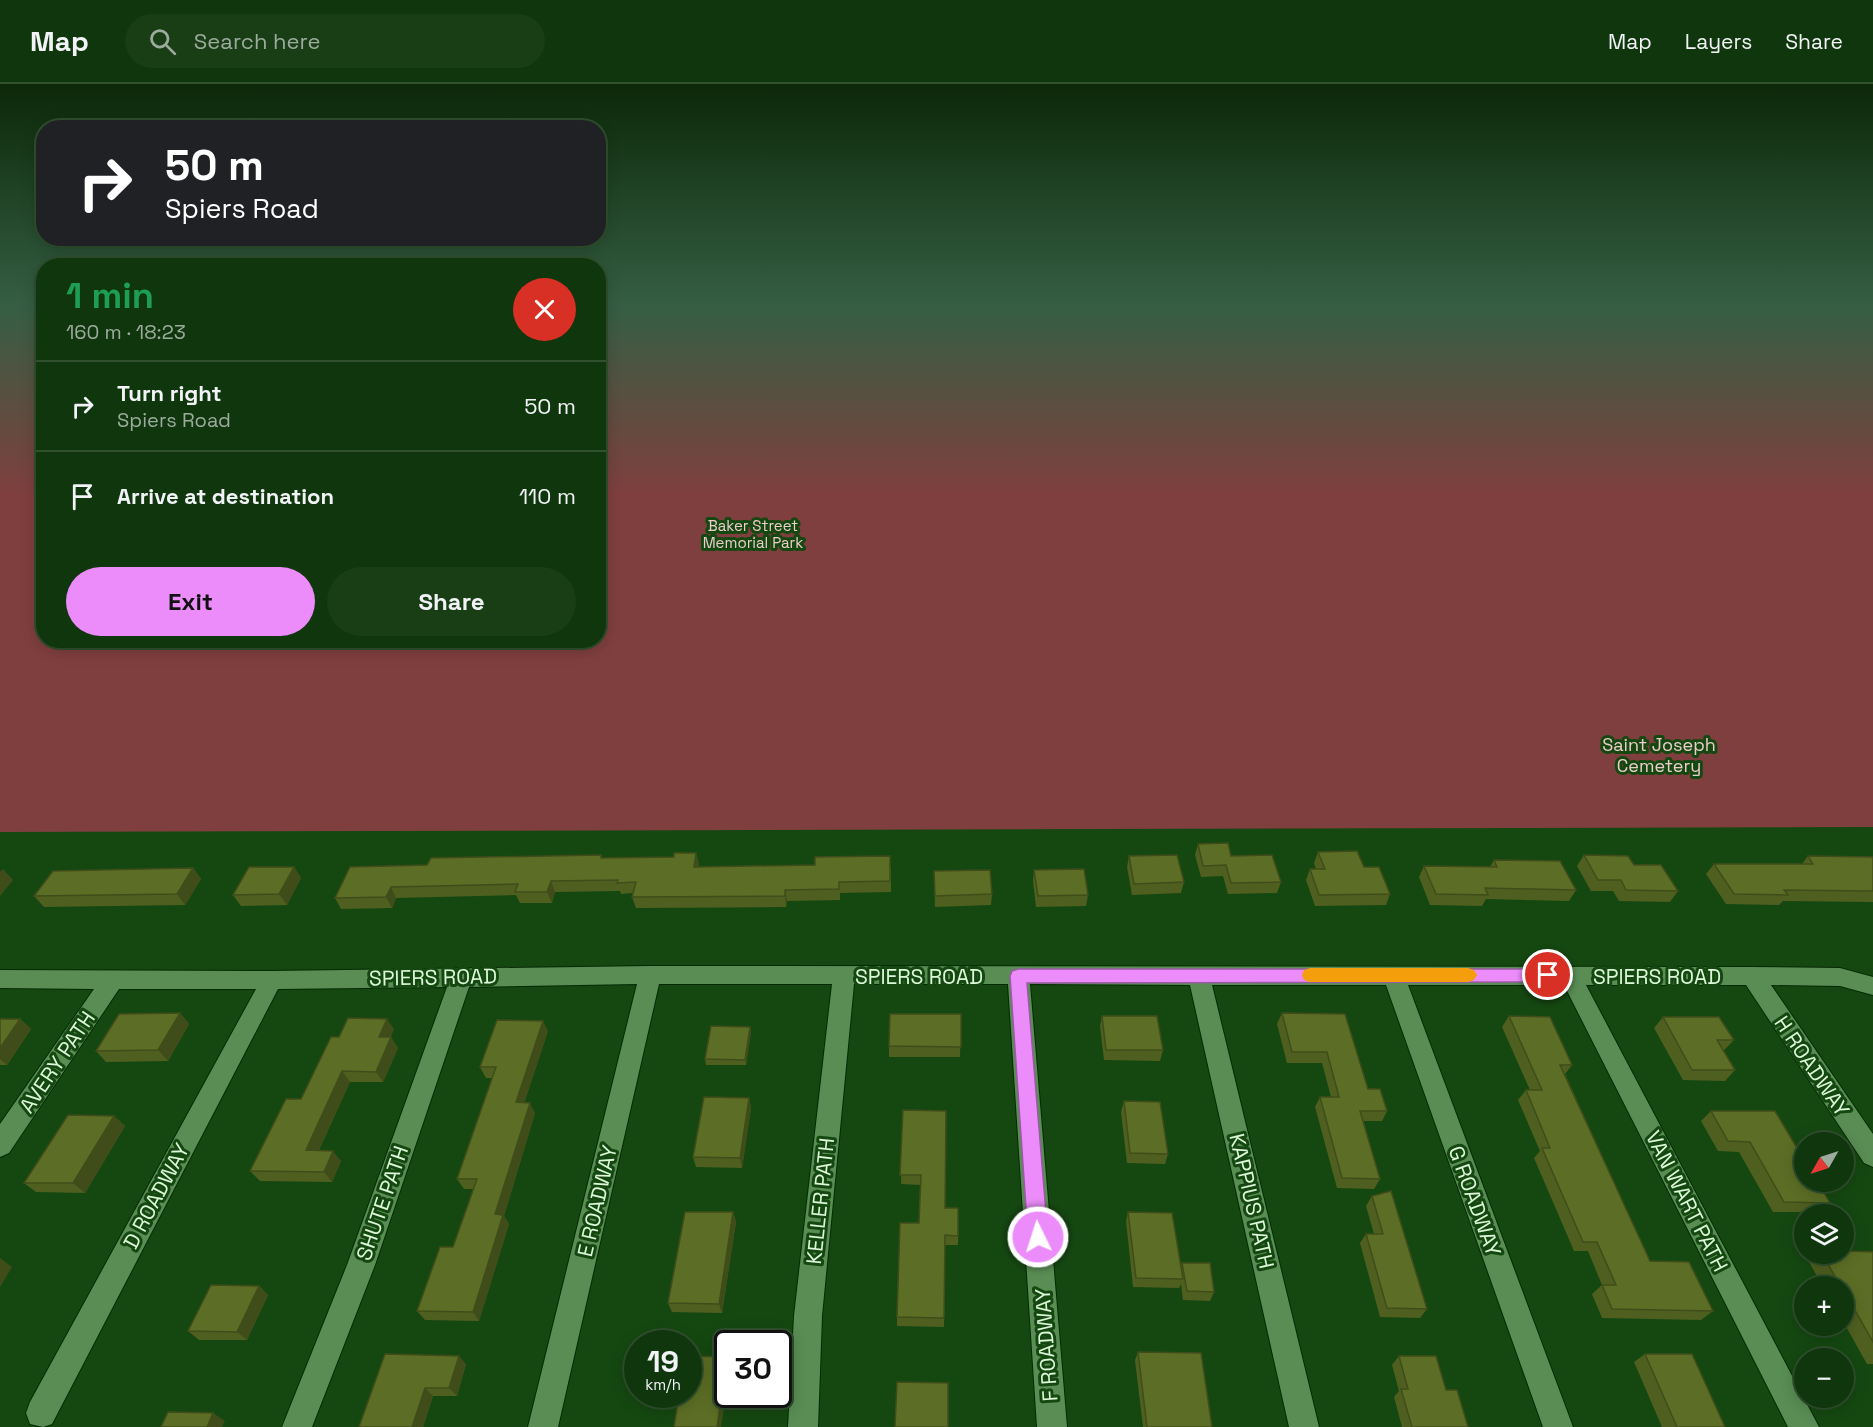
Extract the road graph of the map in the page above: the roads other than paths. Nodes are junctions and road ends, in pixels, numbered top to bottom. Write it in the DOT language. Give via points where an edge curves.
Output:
graph roads {
  1 [pos="650,975"];
  2 [pos="1199,975"];
  3 [pos="1393,975"];
  4 [pos="1570,975"];
  5 [pos="844,976"];
  6 [pos="1018,976"];
  7 [pos="1752,976"];
  8 [pos="461,977"];
  9 [pos="0,979"];
  10 [pos="113,979"];
  11 [pos="272,980"];
  12 [pos="1873,986"];
  13 [pos="0,1145"];
  14 [pos="1873,1155"];
  15 [pos="41,1413"];
  16 [pos="297,1427"];
  17 [pos="543,1427"];
  18 [pos="804,1427"];
  19 [pos="1052,1427"];
  20 [pos="1304,1427"];
  21 [pos="1558,1427"];
  22 [pos="1804,1427"];
  1 -- 5 [label="street, SPIERS ROAD"];
  1 -- 8 [label="street, SPIERS ROAD"];
  1 -- 17 [label="street, E ROADWAY"];
  2 -- 3 [label="street, SPIERS ROAD"];
  2 -- 6 [label="street, SPIERS ROAD"];
  2 -- 20 [label="street, KAPPIUS PATH"];
  3 -- 4 [label="street, SPIERS ROAD"];
  3 -- 21 [label="street, G ROADWAY"];
  4 -- 7 [label="street, SPIERS ROAD"];
  4 -- 22 [label="street, VAN WART PATH"];
  5 -- 6 [label="street, SPIERS ROAD"];
  5 -- 18 [label="street, KELLER PATH" via="808,1316"];
  6 -- 19 [label="street, F ROADWAY"];
  7 -- 12 [label="street, SPIERS ROAD" via="1840,977"];
  7 -- 14 [label="street, H ROADWAY"];
  8 -- 11 [label="street, SPIERS ROAD"];
  8 -- 16 [label="street, SHUTE PATH" via="361,1264"];
  9 -- 10 [label="street, SPIERS ROAD"];
  10 -- 11 [label="street, SPIERS ROAD"];
  10 -- 13 [label="street, AVERY PATH"];
  11 -- 15 [label="street, D ROADWAY"];
}
